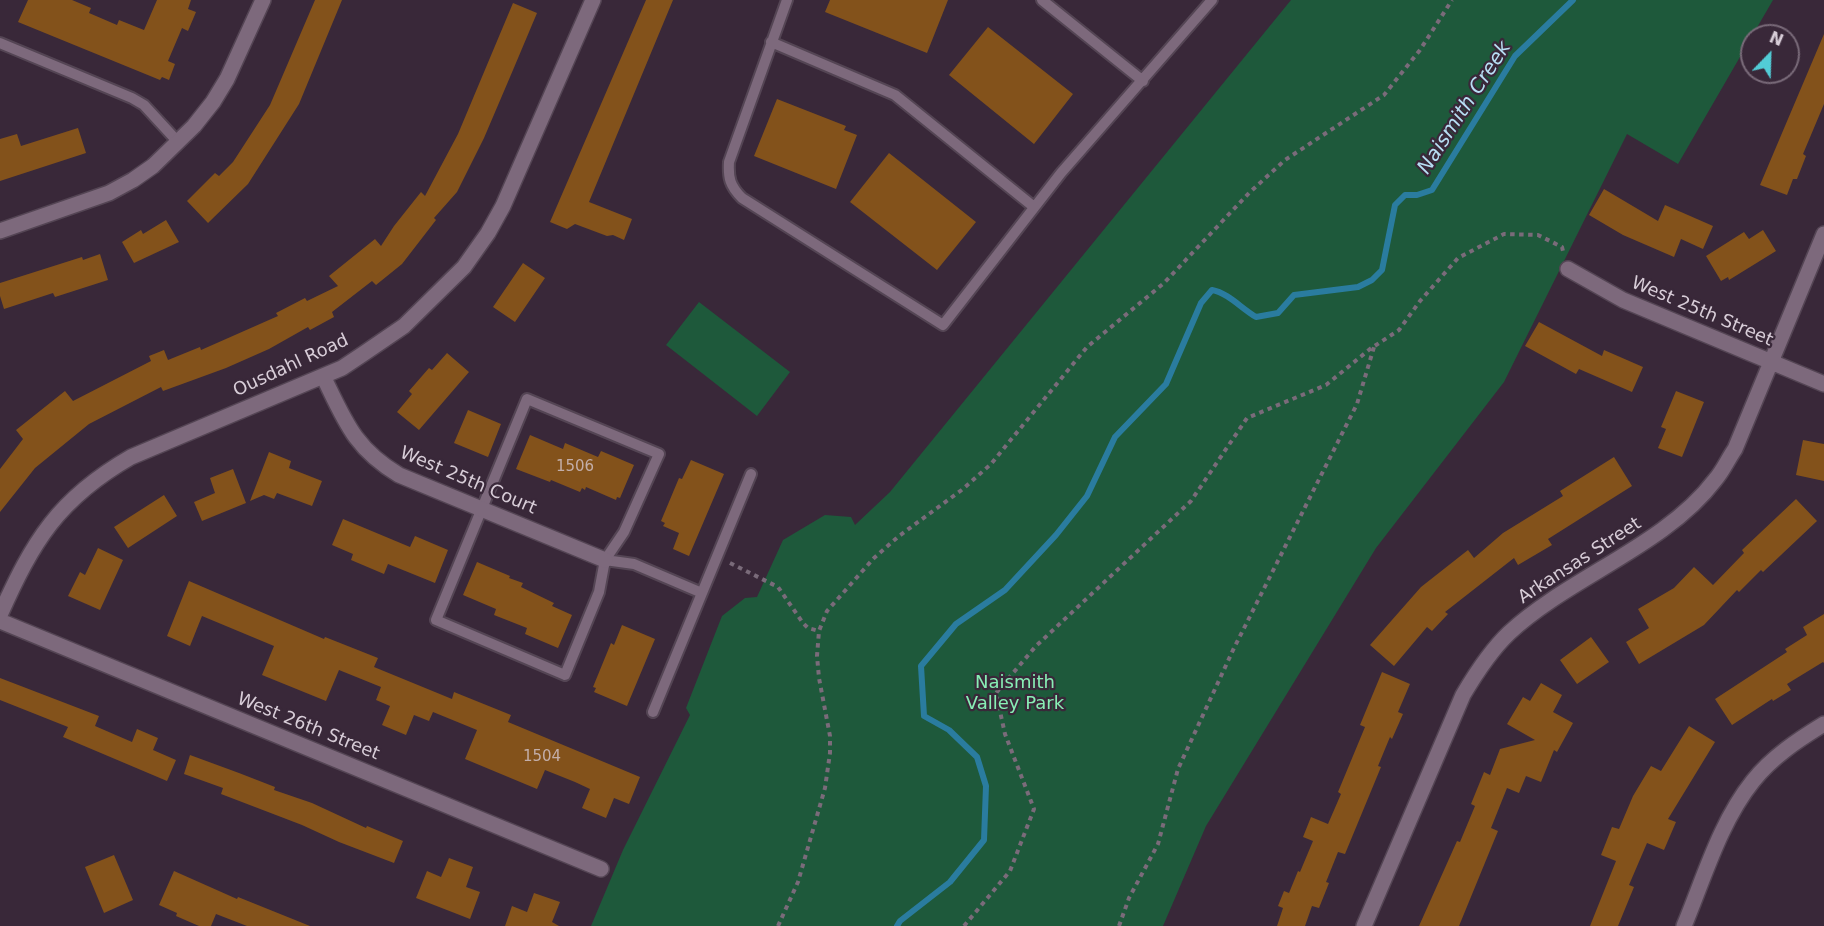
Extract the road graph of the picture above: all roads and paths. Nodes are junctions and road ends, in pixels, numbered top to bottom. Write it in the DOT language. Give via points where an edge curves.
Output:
graph roads {
  1 [pos="263,0"];
  2 [pos="593,0"];
  3 [pos="787,0"];
  4 [pos="1042,0"];
  5 [pos="1212,0"];
  6 [pos="1452,0"];
  7 [pos="771,42"];
  8 [pos="0,43"];
  9 [pos="1143,81"];
  10 [pos="178,142"];
  11 [pos="1034,207"];
  12 [pos="0,231"];
  13 [pos="1824,234"];
  14 [pos="1568,268"];
  15 [pos="1374,346"];
  16 [pos="1771,362"];
  17 [pos="323,376"];
  18 [pos="1824,384"];
  19 [pos="751,474"];
  20 [pos="482,509"];
  21 [pos="717,557"];
  22 [pos="605,560"];
  23 [pos="702,593"];
  24 [pos="0,615"];
  25 [pos="0,621"];
  26 [pos="819,631"];
  27 [pos="653,712"];
  28 [pos="1824,724"];
  29 [pos="601,869"];
  30 [pos="778,926"];
  31 [pos="964,926"];
  32 [pos="1119,926"];
  33 [pos="1364,926"];
  34 [pos="1684,926"];
  1 -- 10 [label="street" via="227,79 213,102"];
  2 -- 17 [label="street, Ousdahl Road" via="516,179 488,233 464,267 404,326 342,368"];
  3 -- 7 [label="lane"];
  4 -- 9 [label="lane"];
  5 -- 9 [label="lane"];
  6 -- 26 [label="path" via="1420,50 1384,95 1285,160 1249,193 1164,283 1087,347 991,464 899,536 852,581 827,611"];
  7 -- 11 [label="lane" via="895,95"];
  7 -- 11 [label="lane" via="729,162 728,178 733,189 942,325"];
  8 -- 10 [label="lane" via="138,101"];
  9 -- 11 [label="lane"];
  10 -- 12 [label="street" via="153,166 109,193"];
  13 -- 16 [label="street, Arkansas Street"];
  14 -- 15 [label="path" via="1562,247 1538,235 1504,234 1458,258 1399,330"];
  14 -- 16 [label="street, West 25th Street" via="1623,300"];
  15 -- 31 [label="path" via="1326,385 1247,418 1191,501 1036,646 996,693 1005,734 1034,809 1010,871"];
  15 -- 32 [label="path" via="1357,404 1178,769 1158,844"];
  16 -- 18 [label="street, West 25th Street"];
  16 -- 33 [label="street, Arkansas Street" via="1735,449 1715,481 1658,533 1533,613 1502,640 1477,670"];
  17 -- 20 [label="street, West 25th Court" via="348,428 379,463"];
  17 -- 24 [label="street, Ousdahl Road" via="131,457 102,474 53,519 33,548"];
  19 -- 21 [label="lane"];
  20 -- 22 [label="street, West 25th Court"];
  20 -- 22 [label="lane" via="527,399 659,453 624,532"];
  20 -- 22 [label="lane" via="435,620 565,675 599,592"];
  21 -- 23 [label="lane"];
  21 -- 26 [label="path" via="778,587 803,623"];
  22 -- 23 [label="lane" via="634,564"];
  23 -- 27 [label="lane"];
  25 -- 29 [label="street, West 26th Street"];
  26 -- 30 [label="path" via="817,656 830,753 808,851"];
  28 -- 34 [label="street" via="1791,745 1753,781 1724,830"];
}
